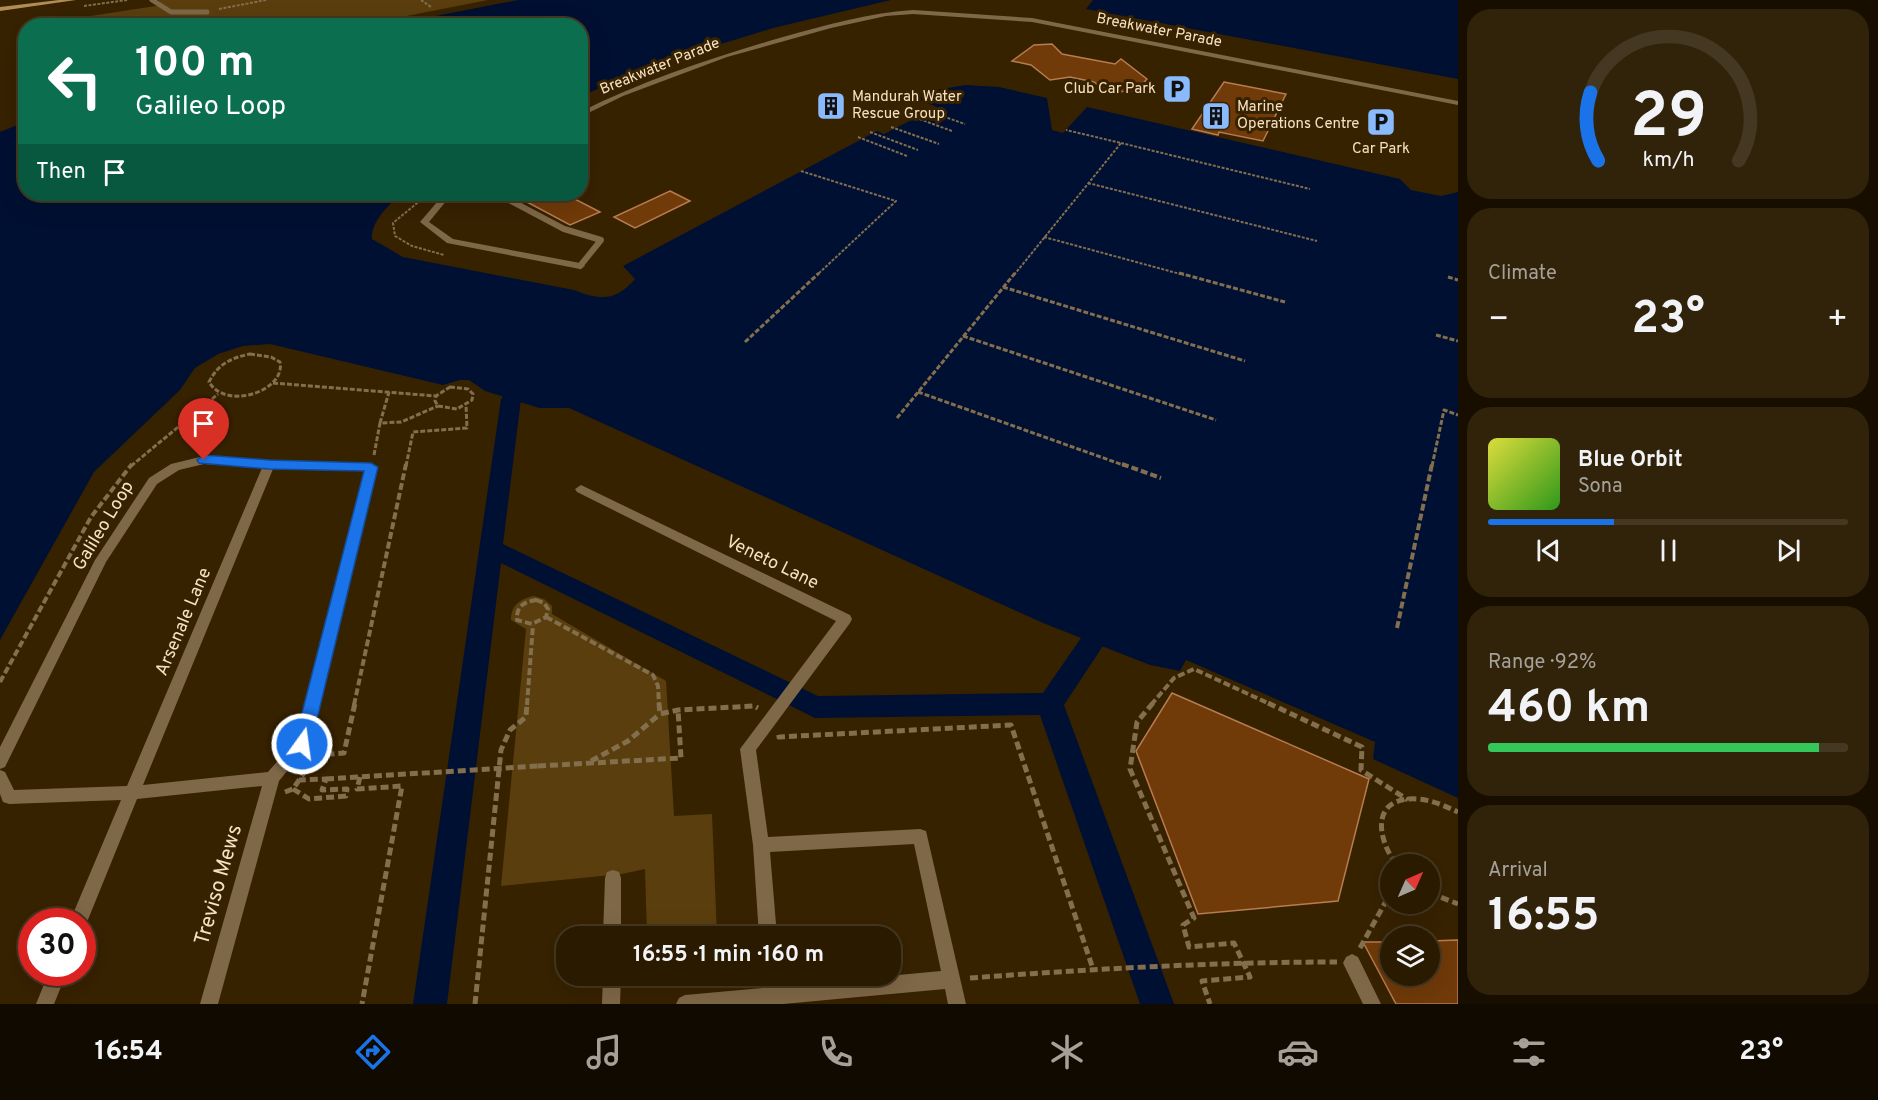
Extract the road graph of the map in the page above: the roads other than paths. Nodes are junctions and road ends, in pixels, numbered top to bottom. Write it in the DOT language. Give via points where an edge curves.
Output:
graph roads {
  1 [pos="73,0"];
  2 [pos="152,0"];
  3 [pos="0,9"];
  4 [pos="207,12"];
  5 [pos="1458,103"];
  6 [pos="588,111"];
  7 [pos="442,201"];
  8 [pos="511,201"];
  9 [pos="580,266"];
  10 [pos="269,465"];
  11 [pos="581,489"];
  12 [pos="0,762"];
  13 [pos="0,777"];
  14 [pos="272,778"];
  15 [pos="132,793"];
  16 [pos="761,845"];
  17 [pos="613,878"];
  18 [pos="84,908"];
  19 [pos="612,926"];
  20 [pos="767,926"];
  21 [pos="1352,963"];
  22 [pos="952,979"];
  23 [pos="52,986"];
  24 [pos="612,986"];
  25 [pos="773,999"];
  26 [pos="45,1004"];
  27 [pos="209,1004"];
  28 [pos="611,1004"];
  29 [pos="685,1004"];
  30 [pos="957,1004"];
  31 [pos="1372,1004"];
  1 -- 3 [label="street"];
  2 -- 4 [label="lane" via="163,10 183,14"];
  5 -- 6 [label="street, Breakwater Parade" via="1032,20 913,12 830,26 724,56"];
  7 -- 9 [label="street" via="424,222 450,241"];
  8 -- 9 [label="lane" via="564,229 601,240"];
  10 -- 12 [label="street, Galileo Loop" via="204,460 175,467 153,481 101,560"];
  10 -- 14 [label="street, Galileo Loop" via="371,467 302,744"];
  10 -- 15 [label="street, Arsenale Lane"];
  11 -- 16 [label="street, Veneto Lane" via="845,619 747,749"];
  13 -- 15 [label="street" via="9,797"];
  14 -- 15 [label="street"];
  14 -- 27 [label="street, Treviso Mews"];
  15 -- 18 [label="street, Arsenale Lane"];
  16 -- 20 [label="street, Veneto Lane"];
  16 -- 22 [label="street" via="921,836"];
  17 -- 19 [label="street"];
  21 -- 31 [label="street"];
  22 -- 25 [label="street"];
  22 -- 30 [label="street"];
  23 -- 26 [label="street"];
  24 -- 28 [label="street"];
  25 -- 29 [label="street"];
}
